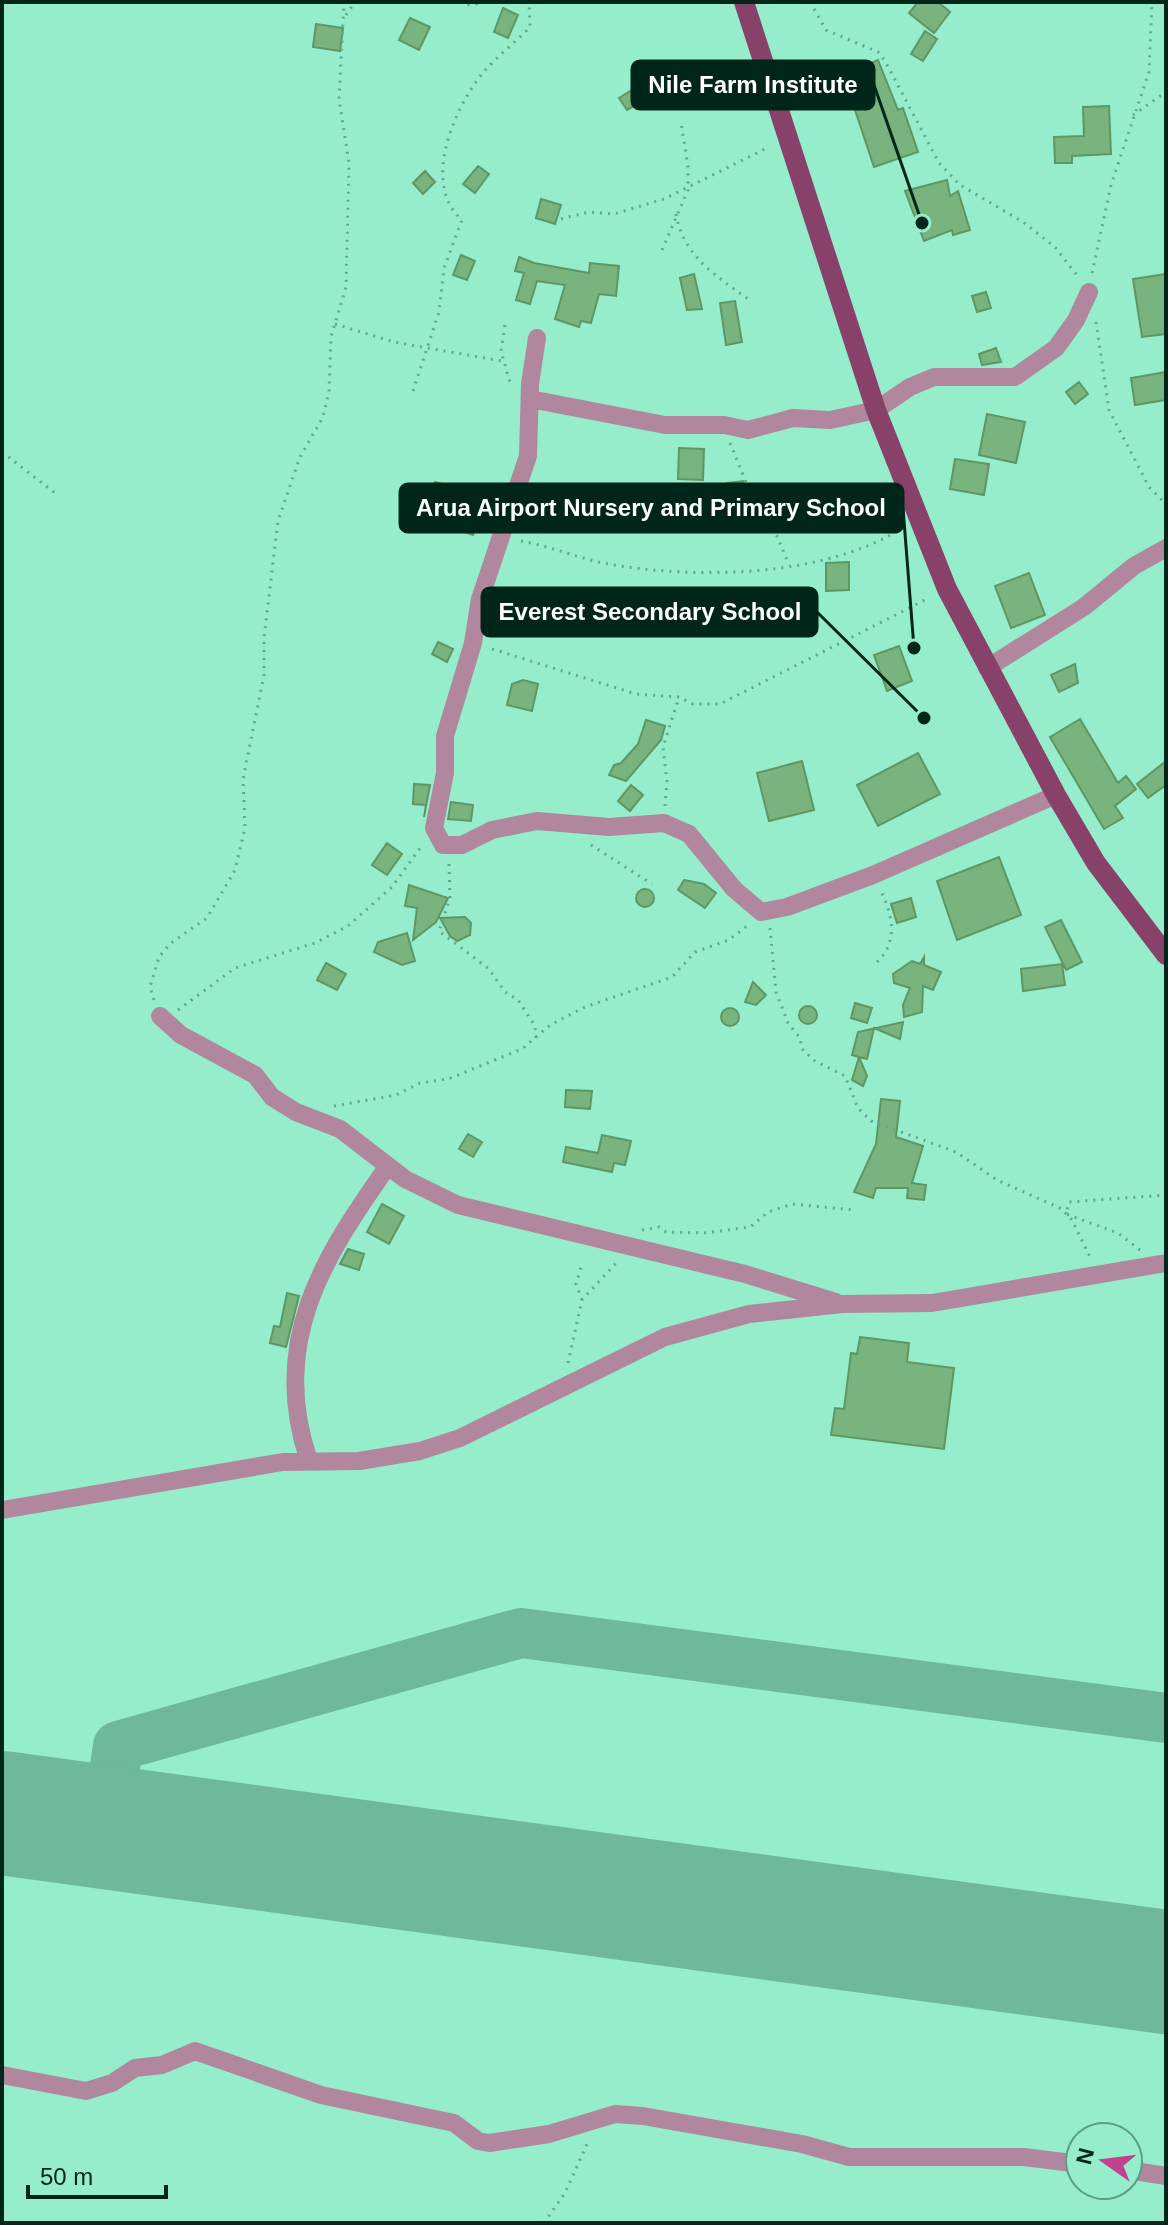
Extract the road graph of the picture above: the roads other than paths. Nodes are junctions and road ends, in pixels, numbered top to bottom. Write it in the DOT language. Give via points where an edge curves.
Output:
graph roads {
  1 [pos="744,2"];
  2 [pos="1089,292"];
  3 [pos="537,338"];
  4 [pos="530,399"];
  5 [pos="876,410"];
  6 [pos="1166,548"];
  7 [pos="987,668"];
  8 [pos="1056,795"];
  9 [pos="1166,955"];
  10 [pos="160,1016"];
  11 [pos="388,1166"];
  12 [pos="1162,1264"];
  13 [pos="842,1304"];
  14 [pos="309,1461"];
  15 [pos="2,1510"];
  16 [pos="2,2075"];
  17 [pos="1064,2162"];
  18 [pos="1144,2173"];
  19 [pos="1166,2176"];
  1 -- 5 [label="main road"];
  2 -- 5 [label="street" via="1056,348 1015,377 934,377"];
  3 -- 4 [label="street"];
  4 -- 5 [label="street" via="665,425 748,430 793,418 830,420"];
  4 -- 8 [label="street" via="528,456 480,599 473,643 447,726 434,828 443,845 470,843 480,834 522,823 664,823 689,834 734,889 767,910 873,875"];
  5 -- 7 [label="main road" via="916,518"];
  6 -- 7 [label="street"];
  7 -- 8 [label="main road"];
  8 -- 9 [label="main road" via="1096,863"];
  10 -- 11 [label="street" via="181,1035 255,1075 272,1097 352,1136"];
  11 -- 13 [label="street" via="458,1205 758,1277"];
  11 -- 14 [label="street" via="335,1242 303,1319 296,1368 298,1417"];
  12 -- 13 [label="street" via="932,1303"];
  13 -- 14 [label="street" via="749,1314 695,1328 616,1358 460,1438 420,1451 359,1461"];
  14 -- 15 [label="street"];
  16 -- 17 [label="street" via="86,2091 135,2068 162,2065 195,2051 321,2095 454,2123 478,2141 510,2142 615,2114 802,2144 849,2157 1024,2157"];
  18 -- 19 [label="street"];
}
